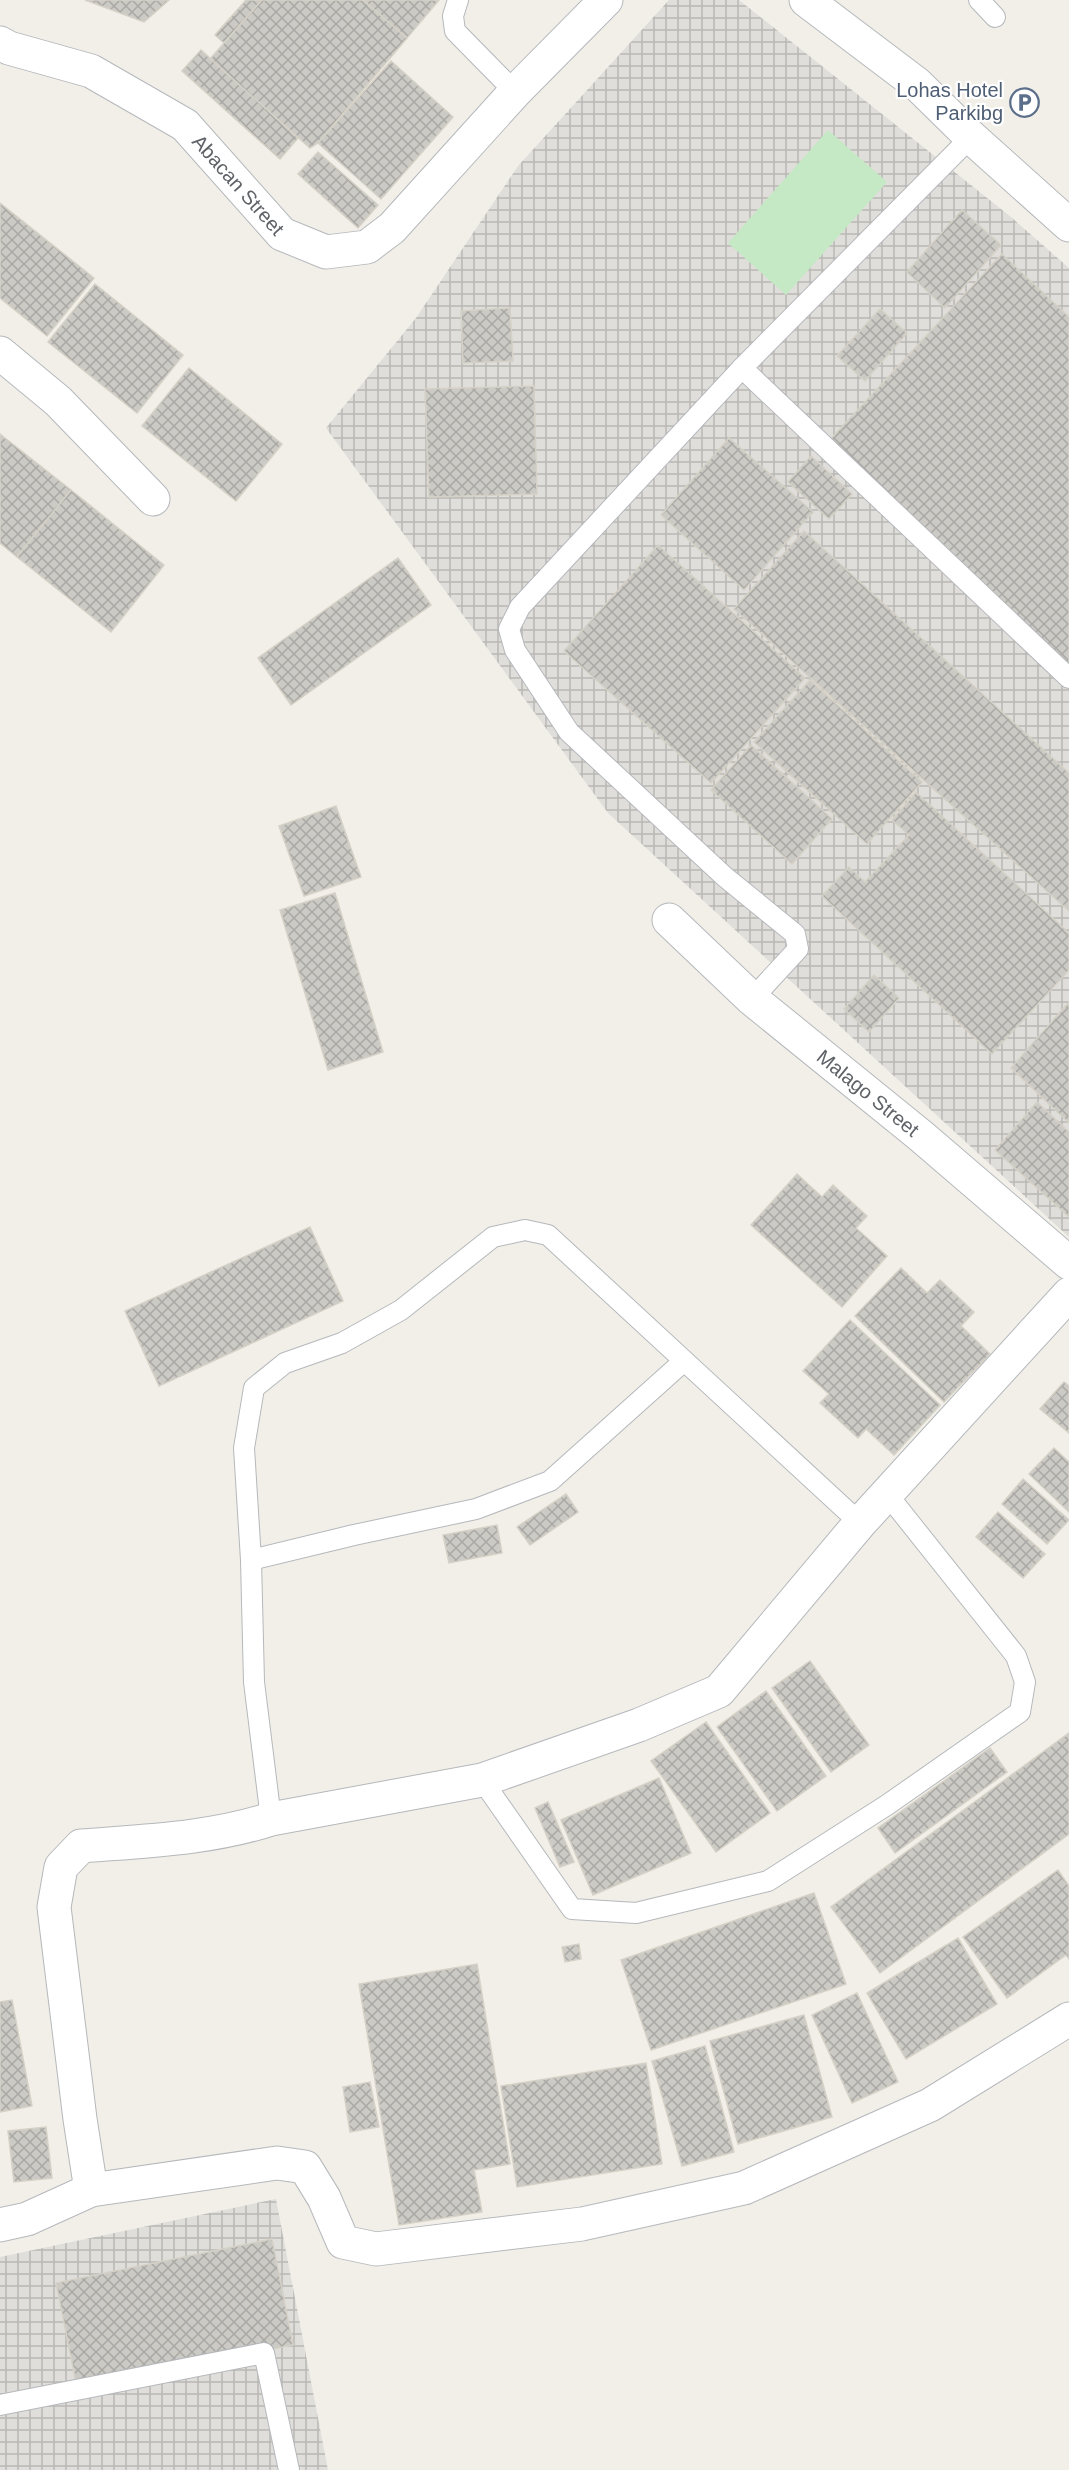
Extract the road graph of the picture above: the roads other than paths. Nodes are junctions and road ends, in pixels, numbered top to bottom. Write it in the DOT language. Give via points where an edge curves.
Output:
graph roads {
  1 [pos="458,0"];
  2 [pos="606,0"];
  3 [pos="806,0"];
  4 [pos="979,0"];
  5 [pos="995,16"];
  6 [pos="0,43"];
  7 [pos="515,92"];
  8 [pos="971,136"];
  9 [pos="1069,225"];
  10 [pos="0,353"];
  11 [pos="742,368"];
  12 [pos="153,499"];
  13 [pos="1069,678"];
  14 [pos="669,920"];
  15 [pos="752,999"];
  16 [pos="1069,1263"];
  17 [pos="1069,1294"];
  18 [pos="684,1361"];
  19 [pos="887,1494"];
  20 [pos="860,1523"];
  21 [pos="251,1560"];
  22 [pos="482,1780"];
  23 [pos="271,1820"];
  24 [pos="1069,2019"];
  25 [pos="91,2190"];
  26 [pos="0,2225"];
  27 [pos="0,2405"];
  28 [pos="289,2470"];
  1 -- 7 [label="lane" via="453,16 455,31"];
  2 -- 7 [label="street, Abacan Street"];
  3 -- 8 [label="street" via="917,84"];
  4 -- 5 [label="lane"];
  6 -- 7 [label="street, Abacan Street" via="91,71 185,125 282,234 326,252 367,247 392,228"];
  8 -- 9 [label="street"];
  8 -- 11 [label="lane"];
  10 -- 12 [label="street" via="58,401"];
  11 -- 13 [label="lane"];
  11 -- 15 [label="lane" via="520,607 509,629 515,650 569,732 725,877 795,934 798,949"];
  14 -- 15 [label="street, Malago Street"];
  15 -- 16 [label="street, Malago Street"];
  17 -- 19 [label="street"];
  18 -- 20 [label="lane"];
  18 -- 21 [label="lane" via="550,1481 476,1509"];
  18 -- 21 [label="lane" via="548,1235 525,1230 494,1237 401,1310 342,1343 285,1363 254,1388 244,1448"];
  19 -- 20 [label="street"];
  19 -- 22 [label="lane" via="1016,1656 1025,1682 1020,1712 887,1805 768,1881 636,1912 572,1909"];
  20 -- 22 [label="street" via="719,1691 639,1725"];
  21 -- 23 [label="lane" via="254,1682"];
  22 -- 23 [label="street"];
  23 -- 25 [label="street" via="240,1829 81,1846 61,1867 54,1907"];
  24 -- 25 [label="street" via="930,2105 744,2188 582,2224 376,2249 343,2242 305,2167 277,2163"];
  25 -- 26 [label="street" via="27,2219"];
  27 -- 28 [label="lane" via="264,2353"];
}
